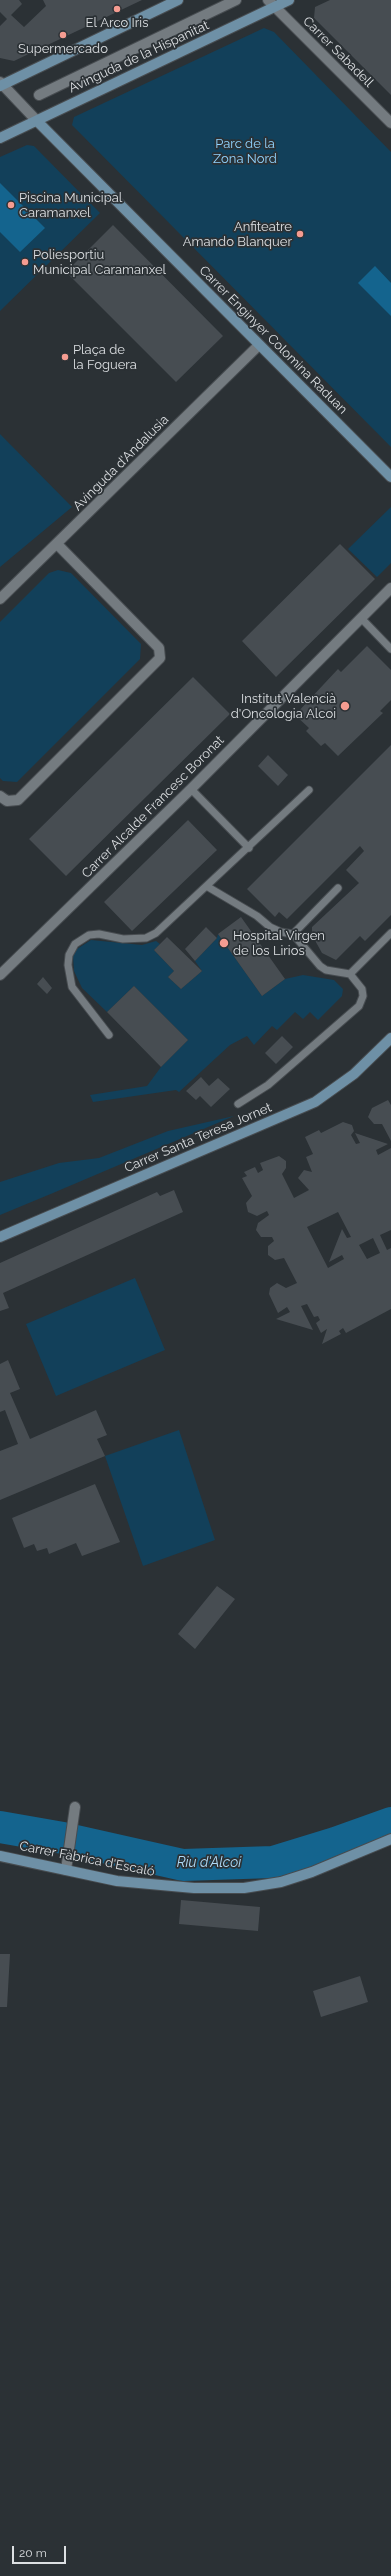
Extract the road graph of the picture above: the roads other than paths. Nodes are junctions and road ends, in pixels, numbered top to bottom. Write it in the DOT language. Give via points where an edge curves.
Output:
graph roads {
  1 [pos="178,0"];
  2 [pos="236,0"];
  3 [pos="289,0"];
  4 [pos="271,4"];
  5 [pos="1,84"];
  6 [pos="39,95"];
  7 [pos="36,121"];
  8 [pos="391,123"];
  9 [pos="0,138"];
  10 [pos="259,344"];
  11 [pos="391,477"];
  12 [pos="57,544"];
  13 [pos="391,588"];
  14 [pos="0,599"];
  15 [pos="361,618"];
  16 [pos="391,649"];
  17 [pos="191,789"];
  18 [pos="310,790"];
  19 [pos="0,796"];
  20 [pos="248,848"];
  21 [pos="208,887"];
  22 [pos="338,888"];
  23 [pos="391,933"];
  24 [pos="293,934"];
  25 [pos="350,974"];
  26 [pos="0,975"];
  27 [pos="108,1035"];
  28 [pos="391,1038"];
  29 [pos="238,1104"];
  30 [pos="0,1237"];
  31 [pos="75,1807"];
  32 [pos="391,1839"];
  33 [pos="0,1856"];
  34 [pos="66,1869"];
  1 -- 5 [label="street"];
  2 -- 6 [label="street, Avinguda de la Hispanitat"];
  3 -- 4 [label="street, Avinguda de la Hispanitat"];
  4 -- 7 [label="street, Avinguda de la Hispanitat"];
  4 -- 8 [label="street, Carrer Sabadell"];
  5 -- 7 [label="street, Carrer Enginyer Colomina Raduan"];
  7 -- 9 [label="street, Avinguda de la Hispanitat"];
  7 -- 10 [label="street, Carrer Enginyer Colomina Raduan"];
  10 -- 11 [label="street, Carrer Enginyer Colomina Raduan"];
  10 -- 12 [label="street, Avinguda d'Andalusia"];
  12 -- 14 [label="street, Avinguda d'Andalusia"];
  12 -- 19 [label="street" via="159,648 160,658 18,800 7,801"];
  13 -- 15 [label="street, Carrer Alcalde Francesc Boronat"];
  15 -- 16 [label="lane"];
  15 -- 17 [label="street, Carrer Alcalde Francesc Boronat"];
  17 -- 20 [label="lane"];
  17 -- 26 [label="street, Carrer Alcalde Francesc Boronat"];
  18 -- 20 [label="lane"];
  20 -- 21 [label="lane"];
  21 -- 24 [label="lane" via="254,913 270,926 281,932"];
  21 -- 27 [label="lane" via="156,933 146,938 123,940 105,935 89,935 75,944 69,955 68,965 72,987"];
  22 -- 24 [label="lane"];
  23 -- 25 [label="lane"];
  24 -- 25 [label="lane" via="320,966 326,970"];
  25 -- 29 [label="lane" via="362,989 363,996 359,1006 268,1085"];
  28 -- 30 [label="street, Carrer Santa Teresa Jornet" via="354,1074 315,1102"];
  31 -- 34 [label="street"];
  32 -- 34 [label="street, Carrer Fàbrica d'Escaló" via="312,1872 265,1886 244,1888 194,1888 117,1881"];
  33 -- 34 [label="street, Carrer Fàbrica d'Escaló"];
}
